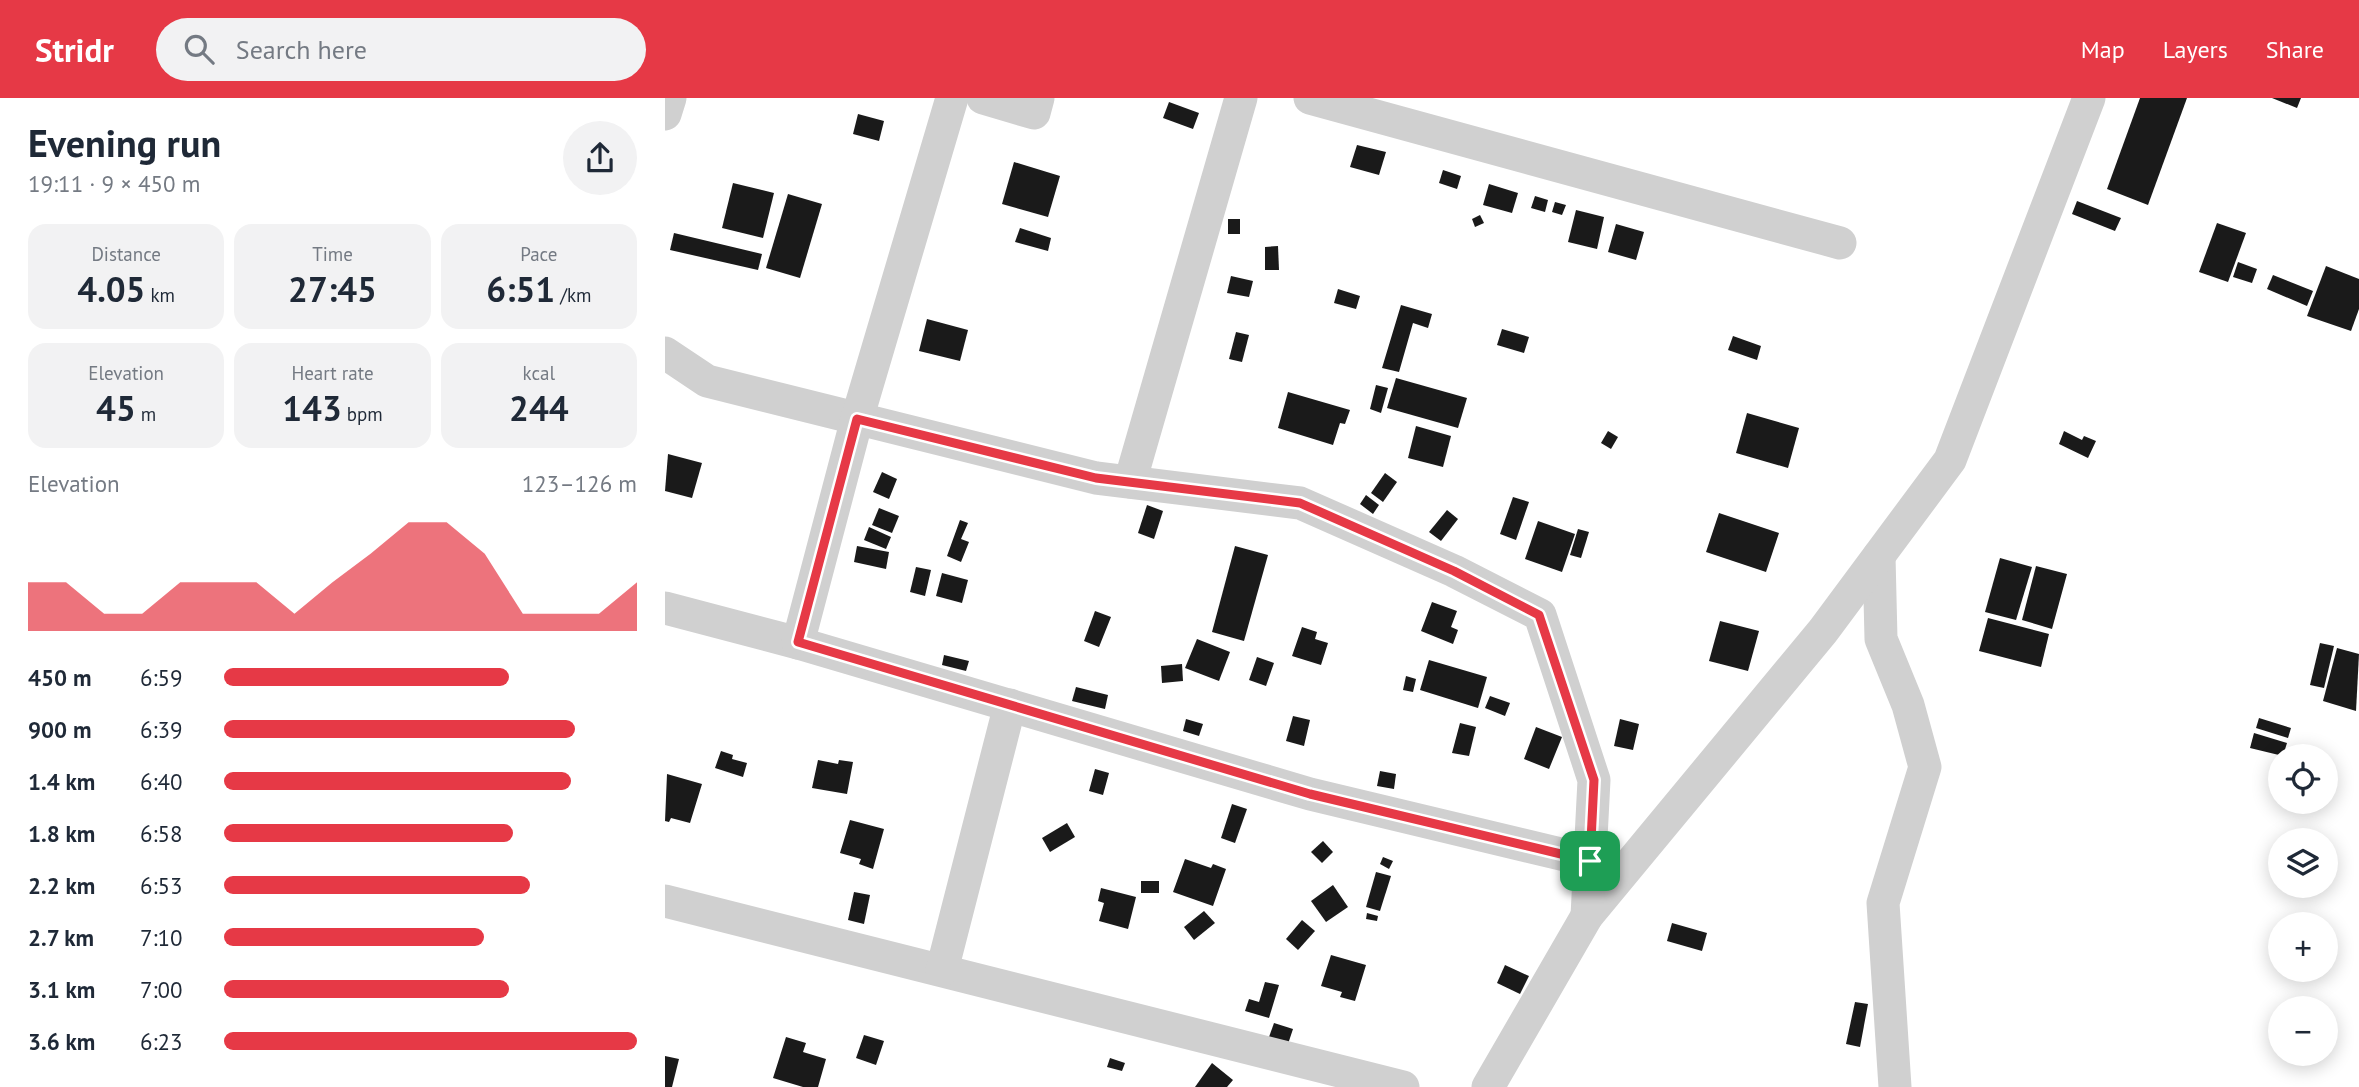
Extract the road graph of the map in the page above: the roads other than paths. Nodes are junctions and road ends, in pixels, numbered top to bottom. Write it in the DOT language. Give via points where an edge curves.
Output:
graph roads {
  1 [pos="670,98"];
  2 [pos="952,98"];
  3 [pos="982,98"];
  4 [pos="1038,98"];
  5 [pos="1241,98"];
  6 [pos="1310,98"];
  7 [pos="2089,98"];
  8 [pos="665,114"];
  9 [pos="1840,243"];
  10 [pos="665,353"];
  11 [pos="857,419"];
  12 [pos="1130,482"];
  13 [pos="1879,556"];
  14 [pos="665,608"];
  15 [pos="798,642"];
  16 [pos="1010,705"];
  17 [pos="1590,861"];
  18 [pos="665,901"];
  19 [pos="1587,916"];
  20 [pos="942,970"];
  21 [pos="1387,1085"];
  22 [pos="1488,1087"];
  23 [pos="1895,1087"];
  1 -- 8 [label="street"];
  2 -- 11 [label="street"];
  3 -- 4 [label="street" via="1034,113"];
  5 -- 12 [label="street"];
  6 -- 9 [label="street"];
  7 -- 13 [label="street" via="1951,460"];
  10 -- 11 [label="street" via="707,382"];
  11 -- 12 [label="street" via="1096,478"];
  11 -- 15 [label="street"];
  12 -- 17 [label="street" via="1300,503 1454,571 1539,615 1594,780"];
  13 -- 19 [label="street" via="1823,631"];
  13 -- 23 [label="street" via="1881,639 1908,705 1925,767 1883,903"];
  14 -- 15 [label="street"];
  15 -- 16 [label="street"];
  16 -- 17 [label="street" via="1310,794"];
  16 -- 20 [label="street"];
  17 -- 19 [label="street"];
  18 -- 20 [label="street"];
  19 -- 22 [label="street"];
  20 -- 21 [label="street"];
}
